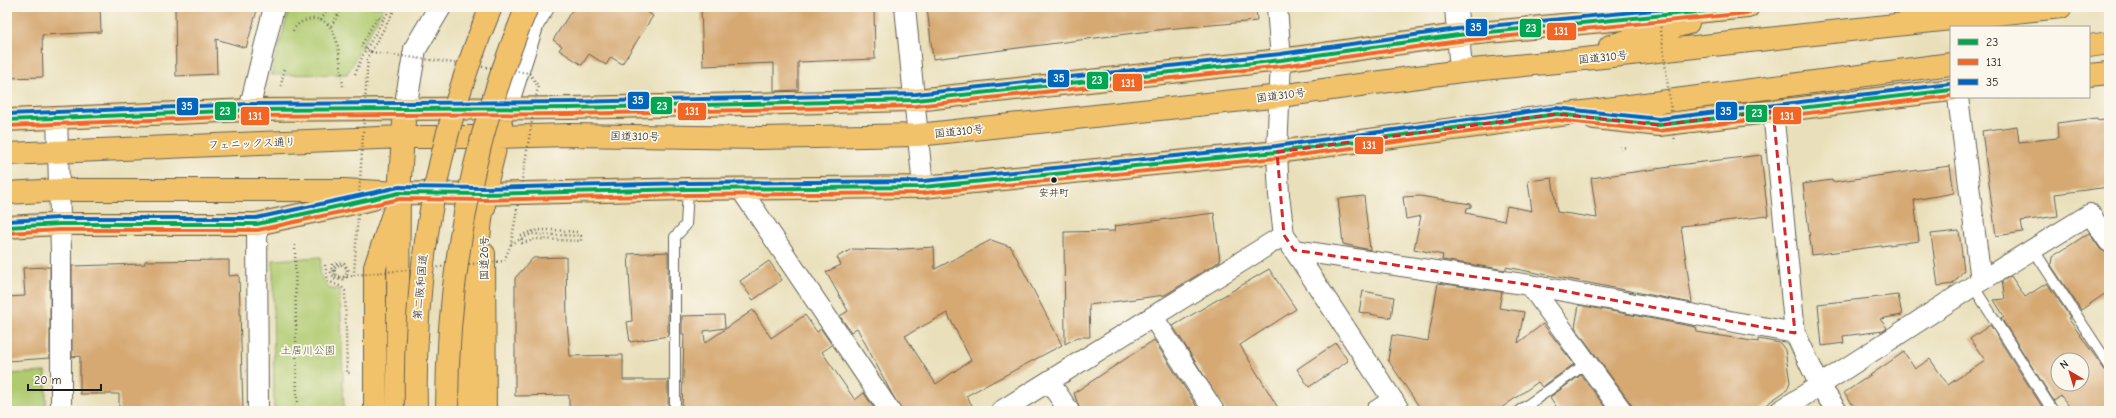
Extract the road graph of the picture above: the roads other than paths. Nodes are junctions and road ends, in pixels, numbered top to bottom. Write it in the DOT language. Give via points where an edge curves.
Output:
graph roads {
  1 [pos="274,7"];
  2 [pos="440,7"];
  3 [pos="491,7"];
  4 [pos="527,7"];
  5 [pos="542,7"];
  6 [pos="905,7"];
  7 [pos="1277,7"];
  8 [pos="1456,7"];
  9 [pos="2061,7"];
  10 [pos="1743,8"];
  11 [pos="1458,36"];
  12 [pos="2109,43"];
  13 [pos="2090,46"];
  14 [pos="1281,60"];
  15 [pos="1557,62"];
  16 [pos="1950,64"];
  17 [pos="1461,71"];
  18 [pos="2109,73"];
  19 [pos="2090,75"];
  20 [pos="1950,90"];
  21 [pos="1280,96"];
  22 [pos="1958,98"];
  23 [pos="916,100"];
  24 [pos="506,108"];
  25 [pos="405,109"];
  26 [pos="248,110"];
  27 [pos="1773,111"];
  28 [pos="1557,114"];
  29 [pos="57,117"];
  30 [pos="7,120"];
  31 [pos="918,135"];
  32 [pos="402,136"];
  33 [pos="498,137"];
  34 [pos="58,152"];
  35 [pos="1277,152"];
  36 [pos="7,154"];
  37 [pos="923,186"];
  38 [pos="740,188"];
  39 [pos="688,189"];
  40 [pos="59,190"];
  41 [pos="7,193"];
  42 [pos="399,194"];
  43 [pos="484,194"];
  44 [pos="60,224"];
  45 [pos="257,224"];
  46 [pos="7,227"];
  47 [pos="2109,240"];
  48 [pos="1289,242"];
  49 [pos="2033,249"];
  50 [pos="1977,284"];
  51 [pos="1530,285"];
  52 [pos="1153,317"];
  53 [pos="1795,333"];
  54 [pos="1587,363"];
  55 [pos="2109,365"];
  56 [pos="1049,381"];
  57 [pos="1820,386"];
  58 [pos="1396,406"];
  59 [pos="61,411"];
  60 [pos="258,411"];
  61 [pos="375,411"];
  62 [pos="397,411"];
  63 [pos="416,411"];
  64 [pos="447,411"];
  65 [pos="464,411"];
  66 [pos="485,411"];
  67 [pos="675,411"];
  68 [pos="890,411"];
  69 [pos="1001,411"];
  70 [pos="1069,411"];
  71 [pos="1214,411"];
  72 [pos="1376,411"];
  73 [pos="1519,411"];
  74 [pos="1622,411"];
  75 [pos="1780,411"];
  76 [pos="1837,411"];
  77 [pos="2053,411"];
  1 -- 26 [label="street"];
  2 -- 25 [label="street" via="415,49"];
  3 -- 63 [label="highway, 第二阪和国道, bridge" via="472,53 452,114 426,233 418,302"];
  4 -- 64 [label="highway, bridge" via="509,51 472,171 460,234 452,302"];
  5 -- 24 [label="street" via="533,23"];
  6 -- 23 [label="street"];
  7 -- 14 [label="street"];
  8 -- 11 [label="street"];
  9 -- 15 [label="highway, 国道310号"];
  10 -- 11 [label="highway"];
  10 -- 15 [label="highway"];
  11 -- 14 [label="highway"];
  11 -- 17 [label="street"];
  12 -- 13 [label="highway"];
  14 -- 21 [label="street"];
  14 -- 23 [label="highway"];
  15 -- 17 [label="highway, 国道310号"];
  16 -- 28 [label="highway"];
  17 -- 21 [label="highway, 国道310号"];
  18 -- 19 [label="highway"];
  20 -- 27 [label="highway"];
  21 -- 31 [label="highway, 国道310号"];
  21 -- 35 [label="street"];
  22 -- 50 [label="street"];
  23 -- 24 [label="highway"];
  23 -- 31 [label="street"];
  24 -- 25 [label="highway"];
  24 -- 33 [label="highway, 国道26号"];
  25 -- 26 [label="highway"];
  25 -- 32 [label="highway"];
  26 -- 29 [label="highway"];
  27 -- 28 [label="highway" via="1659,125"];
  27 -- 53 [label="street"];
  28 -- 35 [label="highway"];
  29 -- 30 [label="highway"];
  29 -- 34 [label="street"];
  31 -- 33 [label="highway, 国道310号" via="760,138 570,135"];
  31 -- 37 [label="street"];
  32 -- 33 [label="highway, フェニックス通り"];
  32 -- 34 [label="highway, フェニックス通り"];
  32 -- 42 [label="highway"];
  33 -- 43 [label="highway, 国道26号"];
  34 -- 36 [label="highway, フェニックス通り"];
  34 -- 40 [label="street"];
  35 -- 37 [label="highway"];
  35 -- 48 [label="street" via="1279,195"];
  37 -- 38 [label="highway"];
  38 -- 39 [label="highway"];
  38 -- 68 [label="street"];
  39 -- 43 [label="highway"];
  39 -- 67 [label="lane" via="686,225 675,237"];
  40 -- 41 [label="highway"];
  40 -- 42 [label="highway" via="344,190"];
  40 -- 44 [label="street"];
  42 -- 43 [label="highway"];
  42 -- 45 [label="highway"];
  42 -- 61 [label="highway" via="375,267"];
  42 -- 62 [label="highway"];
  43 -- 65 [label="highway" via="470,315"];
  43 -- 66 [label="highway, 国道26号"];
  44 -- 45 [label="highway"];
  44 -- 46 [label="highway"];
  44 -- 59 [label="street"];
  45 -- 60 [label="street"];
  47 -- 49 [label="street" via="2090,214"];
  48 -- 51 [label="street"];
  48 -- 52 [label="street"];
  48 -- 58 [label="street"];
  49 -- 50 [label="street"];
  49 -- 55 [label="lane"];
  50 -- 57 [label="street"];
  50 -- 77 [label="lane"];
  51 -- 53 [label="street"];
  51 -- 54 [label="street"];
  52 -- 56 [label="street"];
  52 -- 71 [label="street"];
  53 -- 57 [label="street"];
  54 -- 73 [label="lane"];
  54 -- 74 [label="street"];
  56 -- 69 [label="street"];
  56 -- 70 [label="street"];
  57 -- 75 [label="street"];
  57 -- 76 [label="street"];
  58 -- 72 [label="street"];
}
